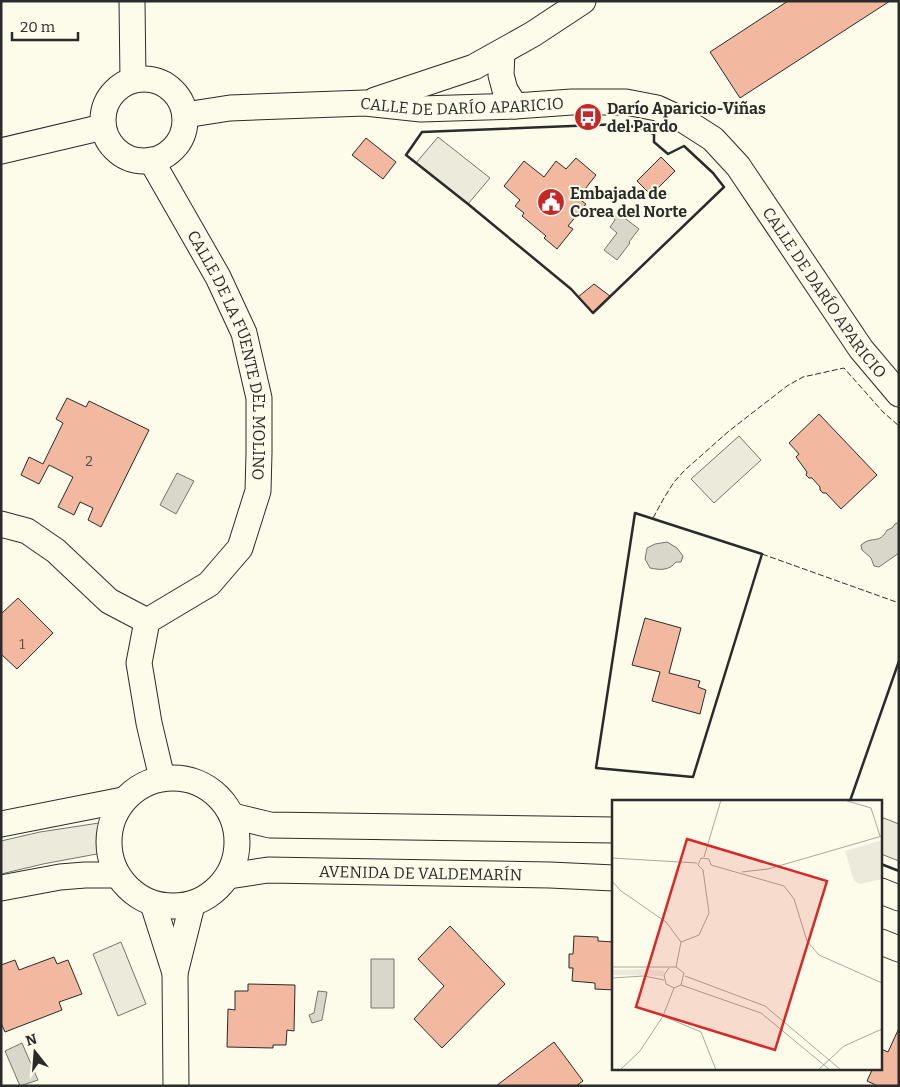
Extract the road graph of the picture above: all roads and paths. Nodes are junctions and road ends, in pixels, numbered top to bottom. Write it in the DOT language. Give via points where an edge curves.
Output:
graph roads {
  1 [pos="132,1"];
  2 [pos="583,1"];
  3 [pos="502,52"];
  4 [pos="474,67"];
  5 [pos="134,80"];
  6 [pos="366,103"];
  7 [pos="515,106"];
  8 [pos="478,107"];
  9 [pos="185,115"];
  10 [pos="103,127"];
  11 [pos="1,151"];
  12 [pos="150,160"];
  13 [pos="899,394"];
  14 [pos="1,524"];
  15 [pos="147,621"];
  16 [pos="162,778"];
  17 [pos="123,800"];
  18 [pos="233,816"];
  19 [pos="1,824"];
  20 [pos="612,830"];
  21 [pos="117,875"];
  22 [pos="229,876"];
  23 [pos="612,878"];
  24 [pos="1,888"];
  25 [pos="882,891"];
  26 [pos="899,898"];
  27 [pos="153,904"];
  28 [pos="192,904"];
  29 [pos="882,942"];
  30 [pos="899,949"];
  31 [pos="175,973"];
  32 [pos="176,1086"];
  1 -- 5 [label="street"];
  2 -- 3 [label="street"];
  3 -- 4 [label="street"];
  3 -- 7 [label="street" via="501,75 505,90"];
  4 -- 6 [label="street"];
  4 -- 8 [label="street"];
  5 -- 9 [label="street" via="161,82 173,90"];
  5 -- 10 [label="street" via="122,85 106,103"];
  6 -- 8 [label="street, CALLE DE DARÍO APARICIO" via="421,109"];
  6 -- 9 [label="street, CALLE DE DARÍO APARICIO" via="230,108"];
  7 -- 8 [label="street, CALLE DE DARÍO APARICIO"];
  7 -- 13 [label="street, CALLE DE DARÍO APARICIO" via="626,102 657,108 713,139 738,166 861,349"];
  9 -- 12 [label="street" via="179,142 170,152"];
  10 -- 11 [label="street"];
  10 -- 12 [label="street" via="117,151 129,158"];
  12 -- 15 [label="street, CALLE DE LA FUENTE DEL MOLINO" via="218,277 244,332 259,398 260,453 258,491 240,548 209,584"];
  14 -- 15 [label="street" via="26,531 56,551 109,601"];
  15 -- 16 [label="street" via="139,663"];
  16 -- 17 [label="street" via="140,786"];
  16 -- 18 [label="street" via="182,778 206,786 222,799"];
  17 -- 19 [label="street"];
  17 -- 21 [label="street" via="109,832 108,850"];
  18 -- 20 [label="street" via="270,825"];
  18 -- 22 [label="street" via="238,849"];
  21 -- 24 [label="street" via="76,876"];
  21 -- 27 [label="street" via="135,895"];
  22 -- 23 [label="street, AVENIDA DE VALDEMARÍN" via="268,870"];
  22 -- 28 [label="street" via="214,893"];
  25 -- 26 [label="street"];
  27 -- 28 [label="street" via="173,907"];
  27 -- 31 [label="street"];
  28 -- 31 [label="street"];
  29 -- 30 [label="street"];
  31 -- 32 [label="street"];
}
